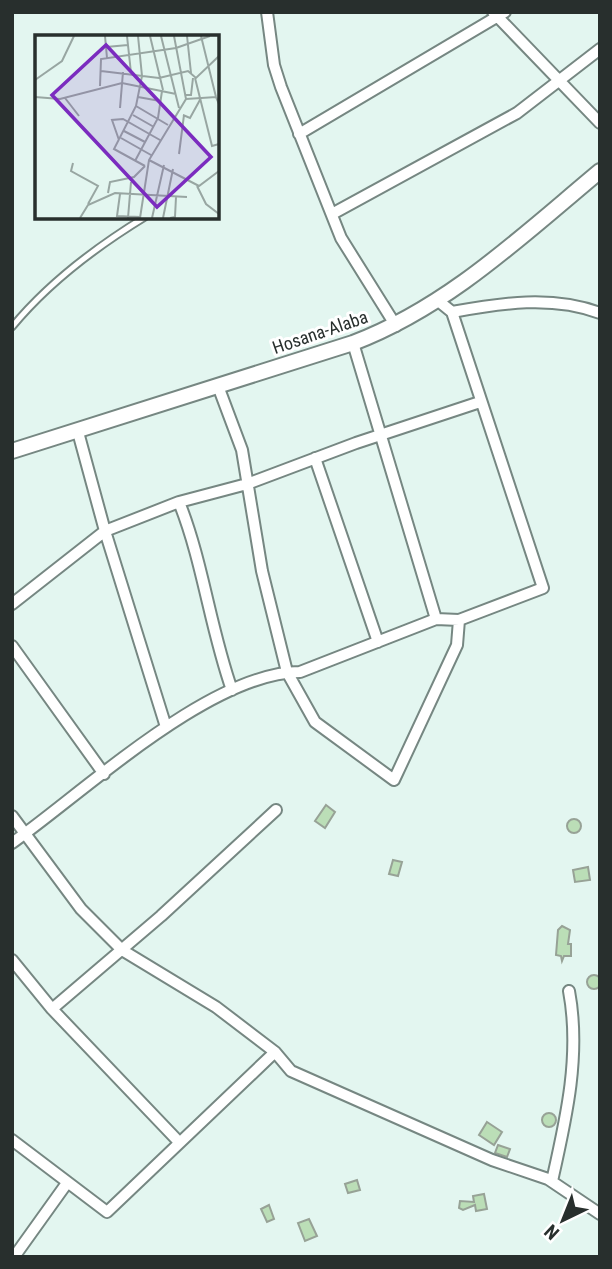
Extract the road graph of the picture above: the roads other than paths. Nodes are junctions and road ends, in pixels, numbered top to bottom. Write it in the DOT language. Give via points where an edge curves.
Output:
graph roads {
  1 [pos="267,12"];
  2 [pos="499,14"];
  3 [pos="600,49"];
  4 [pos="560,82"];
  5 [pos="600,123"];
  6 [pos="299,134"];
  7 [pos="600,171"];
  8 [pos="332,214"];
  9 [pos="142,219"];
  10 [pos="436,299"];
  11 [pos="452,312"];
  12 [pos="600,313"];
  13 [pos="396,326"];
  14 [pos="12,327"];
  15 [pos="353,343"];
  16 [pos="218,386"];
  17 [pos="480,402"];
  18 [pos="78,432"];
  19 [pos="380,435"];
  20 [pos="12,451"];
  21 [pos="315,458"];
  22 [pos="247,484"];
  23 [pos="179,502"];
  24 [pos="105,531"];
  25 [pos="12,604"];
  26 [pos="436,619"];
  27 [pos="459,620"];
  28 [pos="378,642"];
  29 [pos="12,646"];
  30 [pos="287,672"];
  31 [pos="232,690"];
  32 [pos="166,727"];
  33 [pos="104,774"];
  34 [pos="276,810"];
  35 [pos="12,816"];
  36 [pos="24,835"];
  37 [pos="12,843"];
  38 [pos="122,950"];
  39 [pos="12,960"];
  40 [pos="569,991"];
  41 [pos="52,1009"];
  42 [pos="275,1052"];
  43 [pos="12,1140"];
  44 [pos="179,1142"];
  45 [pos="552,1181"];
  46 [pos="67,1183"];
  47 [pos="600,1214"];
  48 [pos="13,1256"];
  1 -- 6 [label="street" via="274,65"];
  2 -- 4 [label="street"];
  2 -- 6 [label="street"];
  3 -- 4 [label="street"];
  4 -- 5 [label="street"];
  4 -- 8 [label="street" via="517,113"];
  6 -- 8 [label="street"];
  7 -- 10 [label="main road, Hosana-Alaba" via="475,274"];
  8 -- 13 [label="street" via="341,238"];
  9 -- 14 [label="lane" via="70,270"];
  10 -- 11 [label="street"];
  10 -- 13 [label="main road, Hosana-Alaba"];
  11 -- 12 [label="street" via="528,301 580,306"];
  11 -- 17 [label="street"];
  13 -- 15 [label="main road, Hosana-Alaba"];
  15 -- 16 [label="main road, Hosana-Alaba"];
  15 -- 19 [label="street"];
  16 -- 18 [label="main road, Hosana-Alaba"];
  16 -- 22 [label="street" via="242,450"];
  17 -- 19 [label="street"];
  17 -- 27 [label="street" via="543,588"];
  18 -- 20 [label="main road, Hosana-Alaba"];
  18 -- 24 [label="street"];
  19 -- 21 [label="street"];
  19 -- 26 [label="street"];
  21 -- 22 [label="street"];
  21 -- 28 [label="street"];
  22 -- 23 [label="street"];
  22 -- 30 [label="street"];
  23 -- 24 [label="street"];
  23 -- 31 [label="street"];
  24 -- 25 [label="street"];
  24 -- 32 [label="street"];
  26 -- 27 [label="street"];
  26 -- 28 [label="street"];
  27 -- 30 [label="street" via="457,645 394,780 315,722"];
  28 -- 30 [label="street" via="300,672"];
  29 -- 33 [label="street"];
  30 -- 31 [label="street"];
  31 -- 32 [label="street"];
  32 -- 33 [label="street"];
  33 -- 36 [label="street"];
  34 -- 38 [label="street"];
  35 -- 36 [label="street"];
  36 -- 37 [label="street"];
  36 -- 38 [label="street" via="81,909"];
  38 -- 41 [label="street"];
  38 -- 42 [label="street" via="216,1007"];
  39 -- 41 [label="street"];
  40 -- 45 [label="street" via="575,1021 569,1108"];
  41 -- 44 [label="street"];
  42 -- 44 [label="street"];
  42 -- 45 [label="street" via="291,1071 457,1145"];
  43 -- 46 [label="street"];
  44 -- 46 [label="street" via="107,1212"];
  45 -- 47 [label="street"];
  46 -- 48 [label="street"];
}
